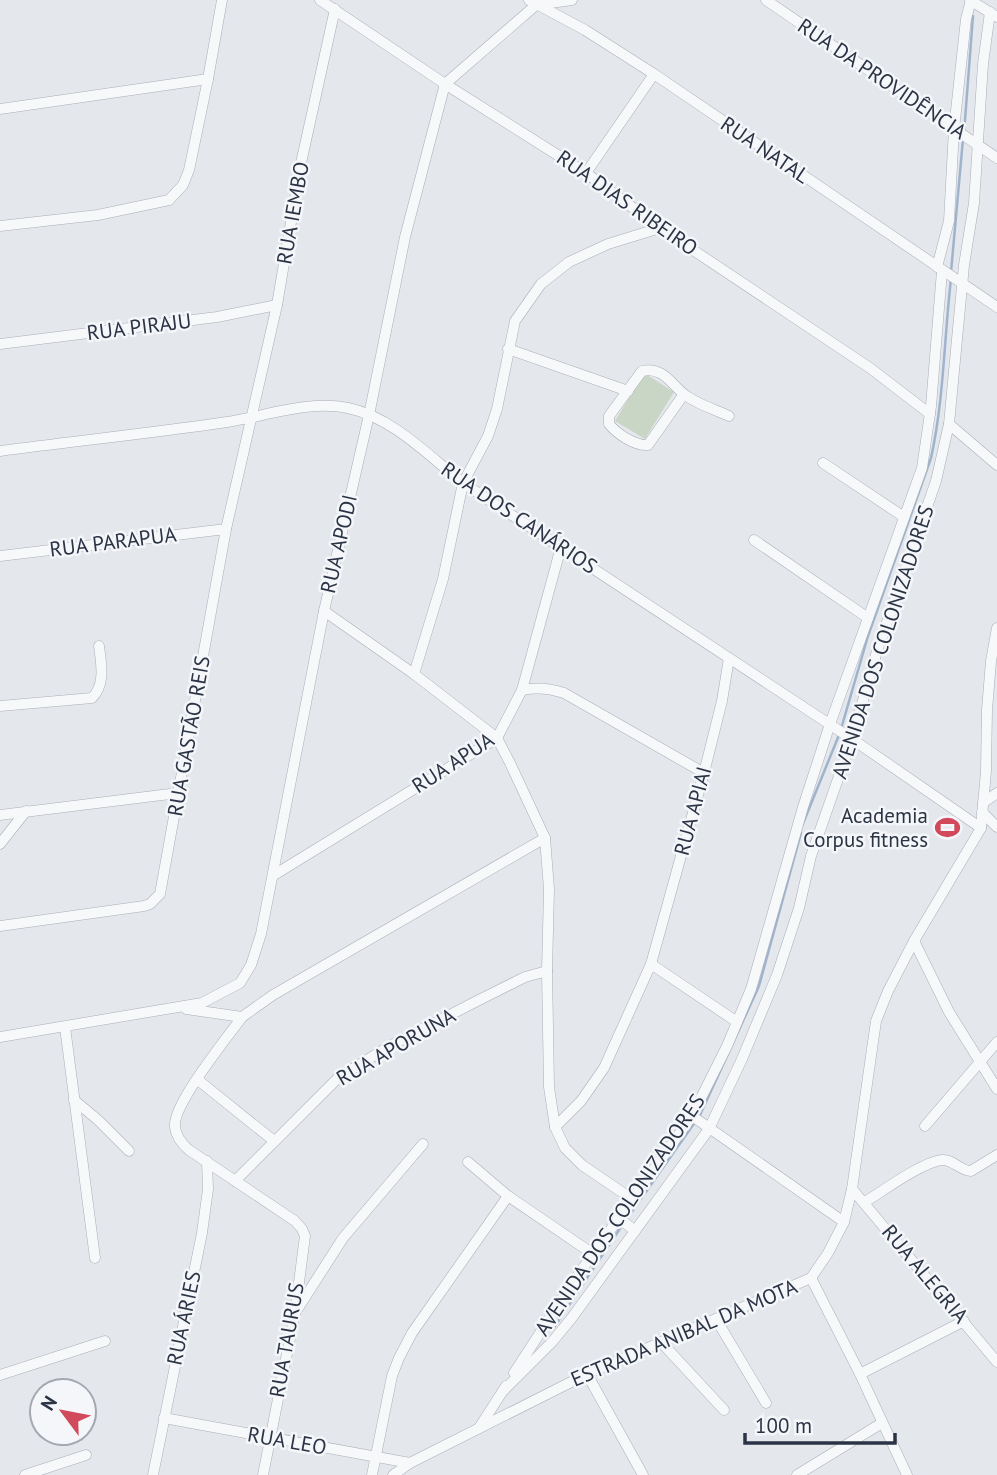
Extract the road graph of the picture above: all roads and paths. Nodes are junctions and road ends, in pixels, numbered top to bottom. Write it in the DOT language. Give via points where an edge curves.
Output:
graph roads {
  1 [pos="222,0"];
  2 [pos="320,0"];
  3 [pos="572,0"];
  4 [pos="766,0"];
  5 [pos="971,0"];
  6 [pos="533,3"];
  7 [pos="335,9"];
  8 [pos="993,15"];
  9 [pos="654,74"];
  10 [pos="208,79"];
  11 [pos="445,84"];
  12 [pos="0,109"];
  13 [pos="957,131"];
  14 [pos="975,144"];
  15 [pos="997,158"];
  16 [pos="586,173"];
  17 [pos="0,226"];
  18 [pos="660,229"];
  19 [pos="941,270"];
  20 [pos="960,282"];
  21 [pos="277,305"];
  22 [pos="997,307"];
  23 [pos="0,344"];
  24 [pos="508,349"];
  25 [pos="628,391"];
  26 [pos="684,394"];
  27 [pos="930,414"];
  28 [pos="369,415"];
  29 [pos="252,416"];
  30 [pos="729,416"];
  31 [pos="949,424"];
  32 [pos="0,451"];
  33 [pos="822,463"];
  34 [pos="997,465"];
  35 [pos="463,482"];
  36 [pos="904,517"];
  37 [pos="226,529"];
  38 [pos="754,540"];
  39 [pos="561,547"];
  40 [pos="0,556"];
  41 [pos="324,611"];
  42 [pos="868,618"];
  43 [pos="997,628"];
  44 [pos="99,646"];
  45 [pos="730,658"];
  46 [pos="414,674"];
  47 [pos="522,690"];
  48 [pos="0,706"];
  49 [pos="833,726"];
  50 [pos="850,737"];
  51 [pos="497,738"];
  52 [pos="704,773"];
  53 [pos="178,793"];
  54 [pos="997,793"];
  55 [pos="983,807"];
  56 [pos="26,811"];
  57 [pos="0,815"];
  58 [pos="997,827"];
  59 [pos="981,828"];
  60 [pos="545,838"];
  61 [pos="0,844"];
  62 [pos="274,875"];
  63 [pos="0,926"];
  64 [pos="914,941"];
  65 [pos="651,964"];
  66 [pos="547,971"];
  67 [pos="180,1008"];
  68 [pos="242,1017"];
  69 [pos="737,1022"];
  70 [pos="65,1027"];
  71 [pos="0,1037"];
  72 [pos="997,1042"];
  73 [pos="980,1064"];
  74 [pos="198,1080"];
  75 [pos="997,1089"];
  76 [pos="74,1100"];
  77 [pos="693,1118"];
  78 [pos="925,1126"];
  79 [pos="555,1127"];
  80 [pos="707,1127"];
  81 [pos="274,1141"];
  82 [pos="423,1144"];
  83 [pos="129,1151"];
  84 [pos="997,1155"];
  85 [pos="207,1161"];
  86 [pos="468,1162"];
  87 [pos="235,1181"];
  88 [pos="852,1189"];
  89 [pos="508,1196"];
  90 [pos="632,1199"];
  91 [pos="865,1202"];
  92 [pos="621,1219"];
  93 [pos="844,1222"];
  94 [pos="634,1229"];
  95 [pos="593,1254"];
  96 [pos="95,1258"];
  97 [pos="811,1278"];
  98 [pos="295,1313"];
  99 [pos="716,1319"];
  100 [pos="964,1321"];
  101 [pos="106,1340"];
  102 [pos="661,1342"];
  103 [pos="997,1362"];
  104 [pos="0,1374"];
  105 [pos="587,1374"];
  106 [pos="860,1374"];
  107 [pos="503,1391"];
  108 [pos="766,1403"];
  109 [pos="724,1410"];
  110 [pos="164,1418"];
  111 [pos="882,1423"];
  112 [pos="479,1428"];
  113 [pos="270,1438"];
  114 [pos="86,1455"];
  115 [pos="376,1456"];
  116 [pos="410,1463"];
  117 [pos="804,1473"];
  118 [pos="25,1475"];
  119 [pos="153,1475"];
  120 [pos="263,1475"];
  121 [pos="372,1475"];
  122 [pos="393,1475"];
  123 [pos="643,1475"];
  124 [pos="907,1475"];
  1 -- 10 [label="street"];
  2 -- 7 [label="street, RUA DIAS RIBEIRO"];
  3 -- 6 [label="street"];
  4 -- 13 [label="street, RUA DA PROVIDÊNCIA"];
  5 -- 8 [label="street"];
  5 -- 13 [label="street, AVENIDA DOS COLONIZADORES"];
  6 -- 9 [label="street, RUA NATAL"];
  6 -- 11 [label="street"];
  7 -- 11 [label="street, RUA DIAS RIBEIRO"];
  7 -- 21 [label="street, RUA IEMBO" via="301,163"];
  8 -- 14 [label="street, AVENIDA DOS COLONIZADORES"];
  9 -- 16 [label="street"];
  9 -- 19 [label="street, RUA NATAL"];
  10 -- 12 [label="street"];
  10 -- 17 [label="street" via="189,170 169,200 98,215"];
  11 -- 16 [label="street, RUA DIAS RIBEIRO"];
  11 -- 28 [label="street, RUA APODI" via="405,237"];
  13 -- 14 [label="street, RUA DA PROVIDÊNCIA"];
  13 -- 19 [label="street, AVENIDA DOS COLONIZADORES"];
  14 -- 15 [label="street, RUA DA PROVIDÊNCIA"];
  14 -- 20 [label="street, AVENIDA DOS COLONIZADORES" via="974,204"];
  16 -- 18 [label="street, RUA DIAS RIBEIRO"];
  18 -- 24 [label="street" via="608,244 553,273 514,321"];
  18 -- 27 [label="street, RUA DIAS RIBEIRO" via="870,368"];
  19 -- 20 [label="street, RUA NATAL"];
  19 -- 27 [label="street, AVENIDA DOS COLONIZADORES"];
  20 -- 22 [label="street, RUA NATAL"];
  20 -- 31 [label="street, AVENIDA DOS COLONIZADORES"];
  21 -- 23 [label="street, RUA PIRAJU" via="217,317"];
  21 -- 29 [label="street, RUA IEMBO"];
  24 -- 25 [label="street"];
  24 -- 35 [label="street" via="488,436"];
  25 -- 26 [label="street" via="642,371 648,370 669,378"];
  25 -- 26 [label="street" via="609,416 609,424 645,446"];
  26 -- 30 [label="street"];
  27 -- 36 [label="street, AVENIDA DOS COLONIZADORES" via="922,468"];
  28 -- 29 [label="street, RUA DOS CANÁRIOS" via="330,406"];
  28 -- 35 [label="street, RUA DOS CANÁRIOS"];
  28 -- 41 [label="street, RUA APODI"];
  29 -- 32 [label="street, RUA DOS CANÁRIOS"];
  29 -- 37 [label="street, RUA GASTÃO REIS"];
  31 -- 34 [label="street"];
  31 -- 50 [label="street, AVENIDA DOS COLONIZADORES" via="936,481"];
  33 -- 36 [label="street"];
  35 -- 39 [label="street, RUA DOS CANÁRIOS"];
  35 -- 46 [label="street" via="443,579"];
  36 -- 42 [label="street, AVENIDA DOS COLONIZADORES"];
  37 -- 40 [label="street, RUA PARAPUA"];
  37 -- 53 [label="street, RUA GASTÃO REIS"];
  38 -- 42 [label="street"];
  39 -- 45 [label="street, RUA DOS CANÁRIOS"];
  39 -- 47 [label="street, RUA APUA"];
  41 -- 46 [label="street"];
  41 -- 62 [label="street, RUA APODI"];
  42 -- 49 [label="street, AVENIDA DOS COLONIZADORES"];
  43 -- 55 [label="street, ESTRADA ANIBAL DA MOTA"];
  44 -- 48 [label="street" via="100,682 92,698"];
  45 -- 49 [label="street, RUA DOS CANÁRIOS"];
  45 -- 52 [label="street, RUA APIAI"];
  46 -- 51 [label="street"];
  47 -- 51 [label="street, RUA APUA"];
  47 -- 52 [label="street" via="536,687 564,693"];
  49 -- 50 [label="street, RUA DOS CANÁRIOS"];
  49 -- 69 [label="street, AVENIDA DOS COLONIZADORES" via="803,807 758,966"];
  50 -- 59 [label="street, RUA DOS CANÁRIOS"];
  50 -- 80 [label="street, AVENIDA DOS COLONIZADORES" via="777,975 737,1072"];
  51 -- 60 [label="street"];
  51 -- 62 [label="street, RUA APUA"];
  52 -- 65 [label="street, RUA APIAI"];
  53 -- 56 [label="street"];
  53 -- 63 [label="street, RUA GASTÃO REIS" via="157,899 150,904"];
  54 -- 55 [label="street"];
  55 -- 58 [label="street"];
  55 -- 59 [label="street, ESTRADA ANIBAL DA MOTA"];
  56 -- 57 [label="street"];
  56 -- 61 [label="street"];
  59 -- 64 [label="street, ESTRADA ANIBAL DA MOTA"];
  60 -- 66 [label="street"];
  60 -- 68 [label="street"];
  62 -- 67 [label="street, RUA APODI" via="261,934 240,983 202,1003"];
  64 -- 73 [label="street"];
  64 -- 88 [label="street, ESTRADA ANIBAL DA MOTA" via="876,1021"];
  65 -- 69 [label="street"];
  65 -- 79 [label="street, RUA APIAI" via="604,1068"];
  66 -- 79 [label="street" via="549,1087"];
  66 -- 81 [label="street, RUA APORUNA" via="525,977 388,1047 331,1084"];
  67 -- 68 [label="street"];
  67 -- 70 [label="street"];
  68 -- 74 [label="street"];
  69 -- 77 [label="street, AVENIDA DOS COLONIZADORES"];
  70 -- 71 [label="street"];
  70 -- 76 [label="street"];
  72 -- 73 [label="street"];
  73 -- 75 [label="street"];
  73 -- 78 [label="street"];
  74 -- 81 [label="street"];
  74 -- 85 [label="street" via="180,1104 175,1127 180,1142"];
  76 -- 83 [label="street"];
  76 -- 96 [label="street"];
  77 -- 80 [label="street"];
  77 -- 90 [label="street, AVENIDA DOS COLONIZADORES"];
  79 -- 90 [label="street" via="565,1148 582,1164"];
  80 -- 93 [label="street"];
  80 -- 94 [label="street, AVENIDA DOS COLONIZADORES"];
  81 -- 87 [label="street"];
  82 -- 98 [label="street" via="343,1238"];
  84 -- 91 [label="street" via="971,1171 939,1160"];
  85 -- 87 [label="street"];
  85 -- 110 [label="street, RUA ÁRIES" via="202,1233"];
  86 -- 89 [label="street"];
  87 -- 98 [label="street, RUA TAURUS" via="296,1221 305,1236"];
  88 -- 91 [label="street, RUA ALEGRIA"];
  88 -- 93 [label="street, ESTRADA ANIBAL DA MOTA"];
  89 -- 95 [label="street"];
  89 -- 115 [label="street" via="399,1358"];
  90 -- 92 [label="street, AVENIDA DOS COLONIZADORES"];
  91 -- 100 [label="street, RUA ALEGRIA"];
  92 -- 94 [label="street"];
  92 -- 95 [label="street, AVENIDA DOS COLONIZADORES"];
  93 -- 97 [label="street, ESTRADA ANIBAL DA MOTA"];
  94 -- 107 [label="street, AVENIDA DOS COLONIZADORES" via="571,1319"];
  95 -- 107 [label="street, AVENIDA DOS COLONIZADORES"];
  97 -- 99 [label="street, ESTRADA ANIBAL DA MOTA"];
  97 -- 106 [label="street"];
  98 -- 113 [label="street, RUA TAURUS"];
  99 -- 102 [label="street, ESTRADA ANIBAL DA MOTA"];
  99 -- 108 [label="street"];
  100 -- 103 [label="street, RUA ALEGRIA"];
  100 -- 106 [label="street"];
  101 -- 104 [label="street"];
  102 -- 105 [label="street, ESTRADA ANIBAL DA MOTA"];
  102 -- 109 [label="street"];
  105 -- 112 [label="street, ESTRADA ANIBAL DA MOTA"];
  105 -- 123 [label="street"];
  106 -- 111 [label="street"];
  107 -- 112 [label="street, AVENIDA DOS COLONIZADORES"];
  110 -- 113 [label="street, RUA LEO"];
  110 -- 119 [label="street, RUA ÁRIES"];
  111 -- 117 [label="street"];
  111 -- 124 [label="street"];
  112 -- 116 [label="street, ESTRADA ANIBAL DA MOTA"];
  113 -- 115 [label="street, RUA LEO"];
  113 -- 120 [label="street, RUA TAURUS"];
  114 -- 118 [label="street"];
  115 -- 116 [label="street, RUA LEO"];
  115 -- 121 [label="street"];
  116 -- 122 [label="street, ESTRADA ANIBAL DA MOTA"];
}
